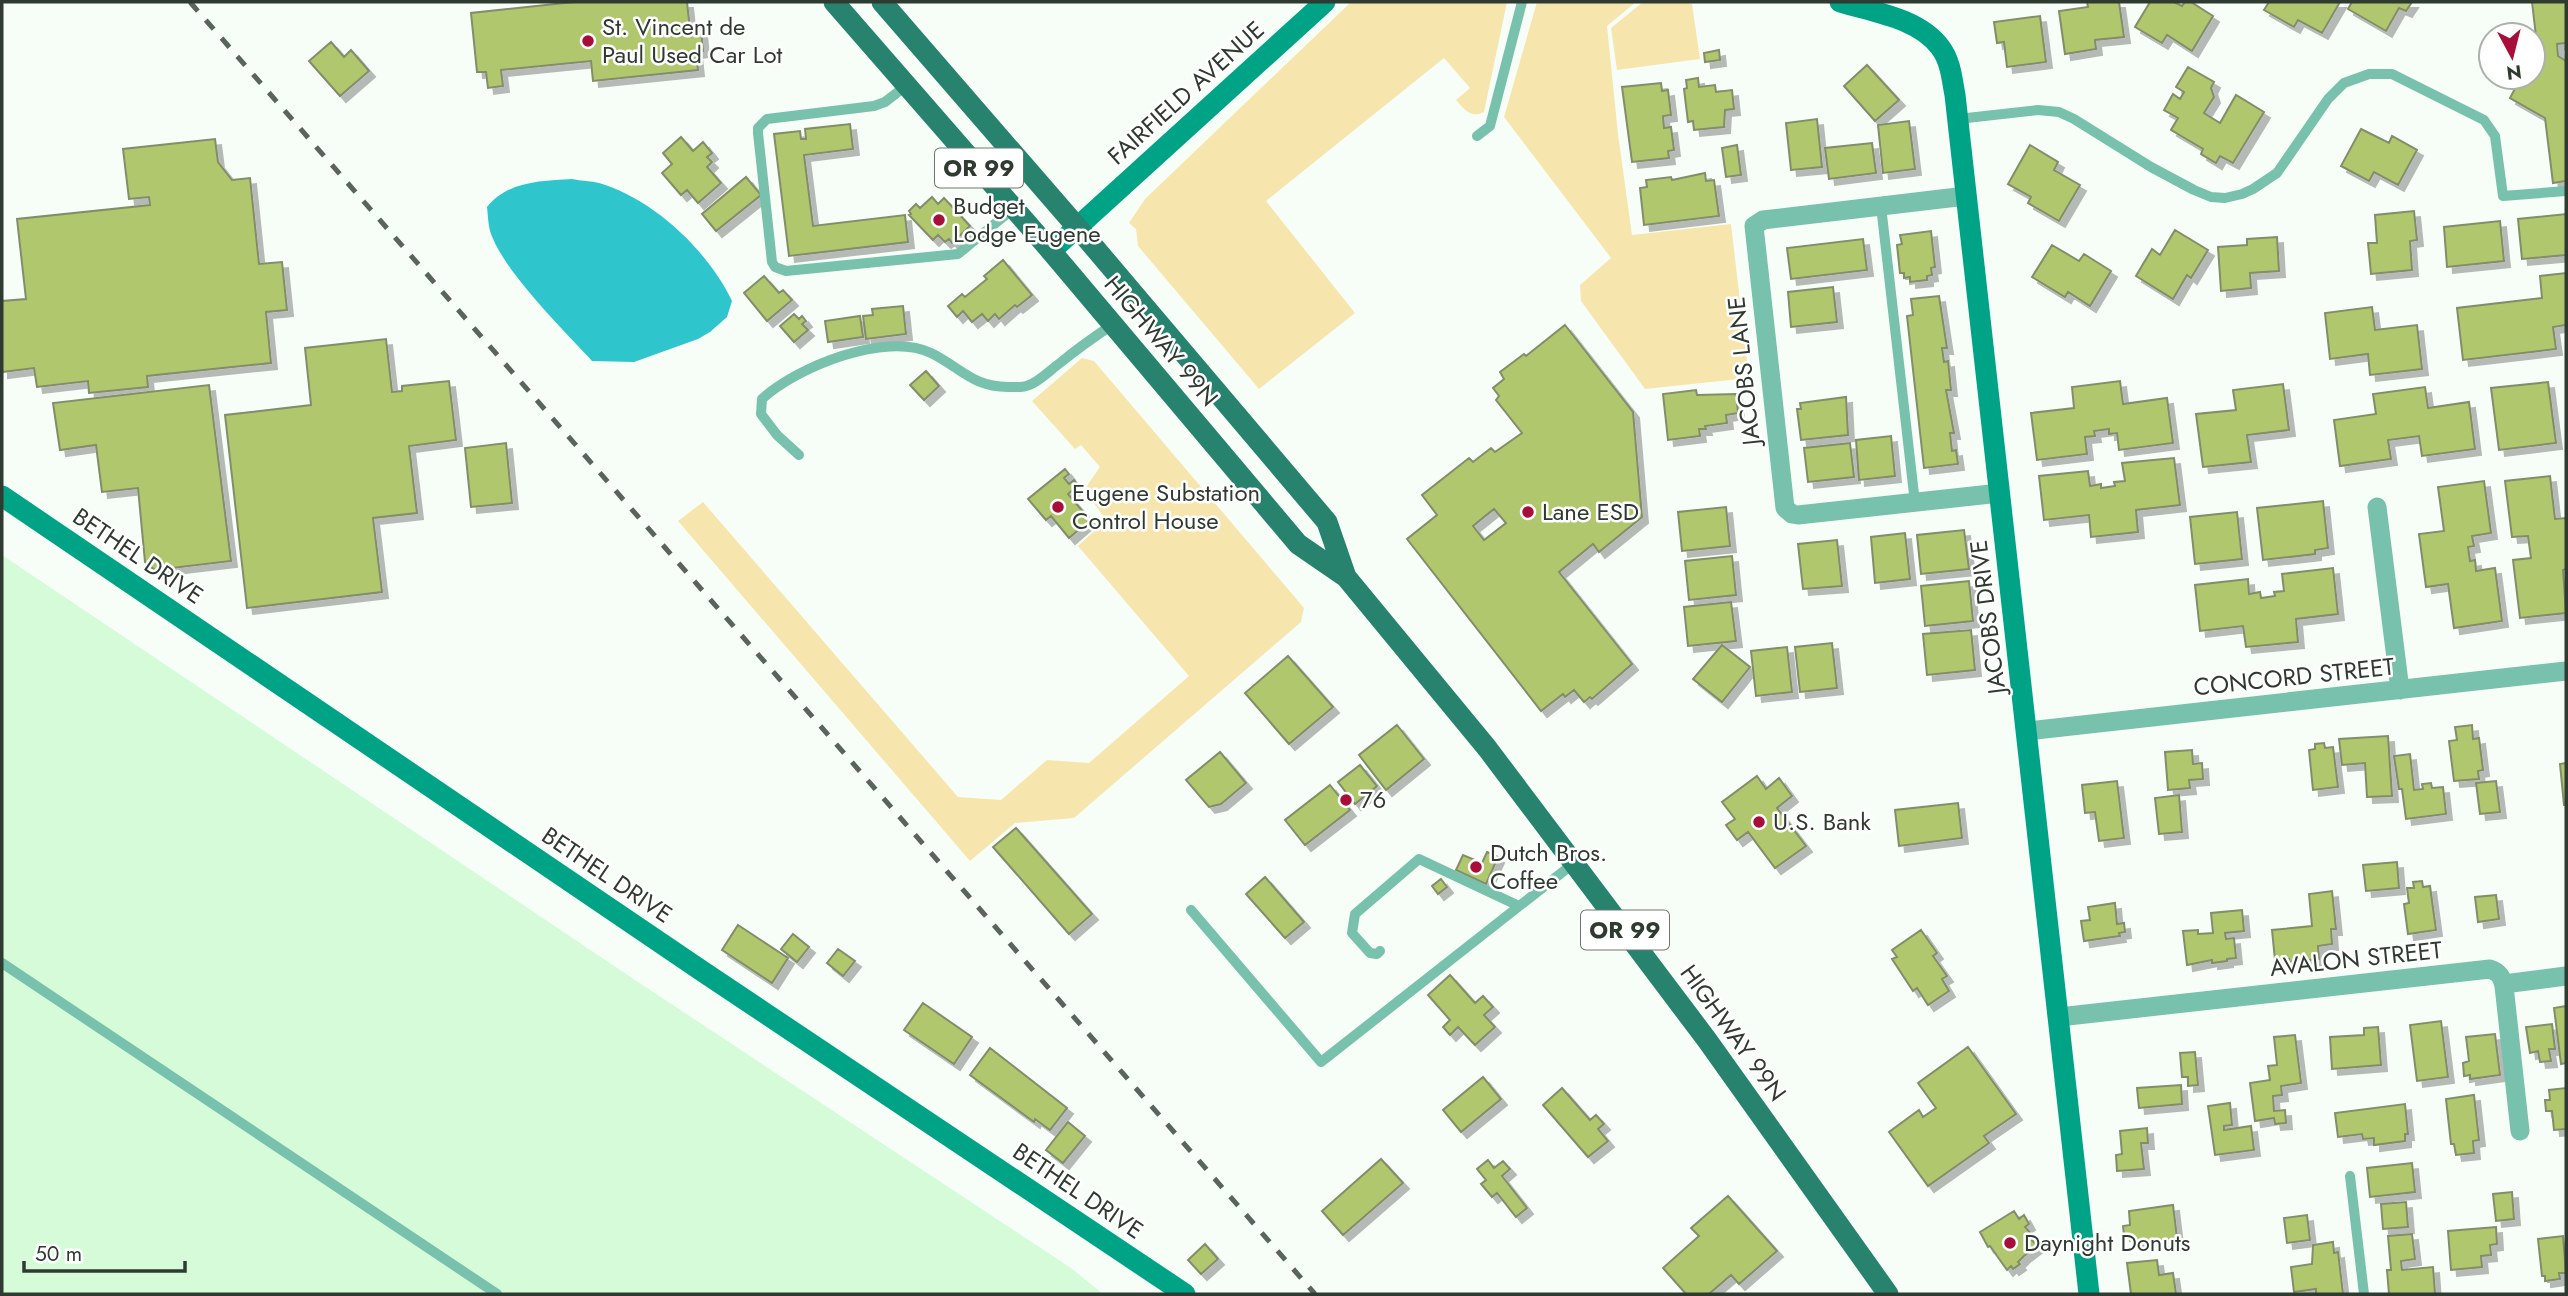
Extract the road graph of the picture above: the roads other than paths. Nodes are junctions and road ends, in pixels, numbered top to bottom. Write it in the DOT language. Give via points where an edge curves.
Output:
graph roads {
  1 [pos="834,2"];
  2 [pos="882,2"];
  3 [pos="1325,2"];
  4 [pos="1522,2"];
  5 [pos="1840,2"];
  6 [pos="908,84"];
  7 [pos="1957,120"];
  8 [pos="1477,136"];
  9 [pos="2566,191"];
  10 [pos="1966,196"];
  11 [pos="1881,206"];
  12 [pos="1014,208"];
  13 [pos="1077,227"];
  14 [pos="1051,251"];
  15 [pos="1112,325"];
  16 [pos="799,455"];
  17 [pos="2000,493"];
  18 [pos="2,496"];
  19 [pos="1915,503"];
  20 [pos="2377,507"];
  21 [pos="1346,577"];
  22 [pos="2566,671"];
  23 [pos="2400,690"];
  24 [pos="2027,731"];
  25 [pos="1574,862"];
  26 [pos="1519,906"];
  27 [pos="1191,910"];
  28 [pos="1380,951"];
  29 [pos="2,963"];
  30 [pos="2566,976"];
  31 [pos="2504,984"];
  32 [pos="2059,1017"];
  33 [pos="2520,1130"];
  34 [pos="2350,1175"];
  35 [pos="497,1294"];
  36 [pos="1185,1294"];
  37 [pos="1888,1294"];
  38 [pos="2089,1294"];
  39 [pos="2364,1294"];
  1 -- 6 [label="main road, HIGHWAY 99N / OR 99"];
  2 -- 13 [label="main road, HIGHWAY 99N / OR 99"];
  3 -- 13 [label="street, FAIRFIELD AVENUE"];
  4 -- 8 [label="lane" via="1490,126"];
  5 -- 7 [label="street, JACOBS DRIVE" via="1896,18 1929,36 1942,49 1949,64"];
  6 -- 12 [label="main road, HIGHWAY 99N / OR 99"];
  6 -- 12 [label="lane" via="874,106 762,122 758,133 775,267 786,271 958,254"];
  7 -- 9 [label="lane" via="2038,110 2059,112 2194,190 2225,198 2253,189 2277,173 2344,83 2358,76 2392,74 2484,120 2494,136 2503,196"];
  7 -- 10 [label="street, JACOBS DRIVE"];
  10 -- 11 [label="street, JACOBS LANE"];
  10 -- 17 [label="street, JACOBS DRIVE"];
  11 -- 19 [label="lane"];
  11 -- 19 [label="street, JACOBS LANE" via="1763,220 1754,226 1779,465 1785,508 1792,514"];
  12 -- 14 [label="main road, HIGHWAY 99N / OR 99"];
  13 -- 14 [label="street, FAIRFIELD AVENUE"];
  13 -- 21 [label="main road, HIGHWAY 99N / OR 99" via="1327,522"];
  14 -- 15 [label="main road, HIGHWAY 99N / OR 99"];
  15 -- 16 [label="lane" via="1037,380 1019,387 978,383 918,349 884,346 833,357 762,399 761,414"];
  15 -- 21 [label="main road, HIGHWAY 99N / OR 99" via="1297,544"];
  17 -- 19 [label="street, JACOBS LANE"];
  17 -- 24 [label="street, JACOBS DRIVE"];
  18 -- 36 [label="street, BETHEL DRIVE"];
  20 -- 23 [label="street"];
  21 -- 25 [label="main road, HIGHWAY 99N / OR 99"];
  22 -- 23 [label="street, CONCORD STREET"];
  23 -- 24 [label="street, CONCORD STREET"];
  24 -- 32 [label="street, JACOBS DRIVE"];
  25 -- 26 [label="lane"];
  25 -- 37 [label="main road, HIGHWAY 99N / OR 99"];
  26 -- 27 [label="lane" via="1321,1062"];
  26 -- 28 [label="lane" via="1419,859 1355,914 1352,933 1370,953"];
  29 -- 35 [label="lane"];
  30 -- 31 [label="street"];
  31 -- 32 [label="street, AVALON STREET" via="2490,969"];
  31 -- 33 [label="street"];
  32 -- 38 [label="street, JACOBS DRIVE"];
  34 -- 39 [label="lane"];
}
